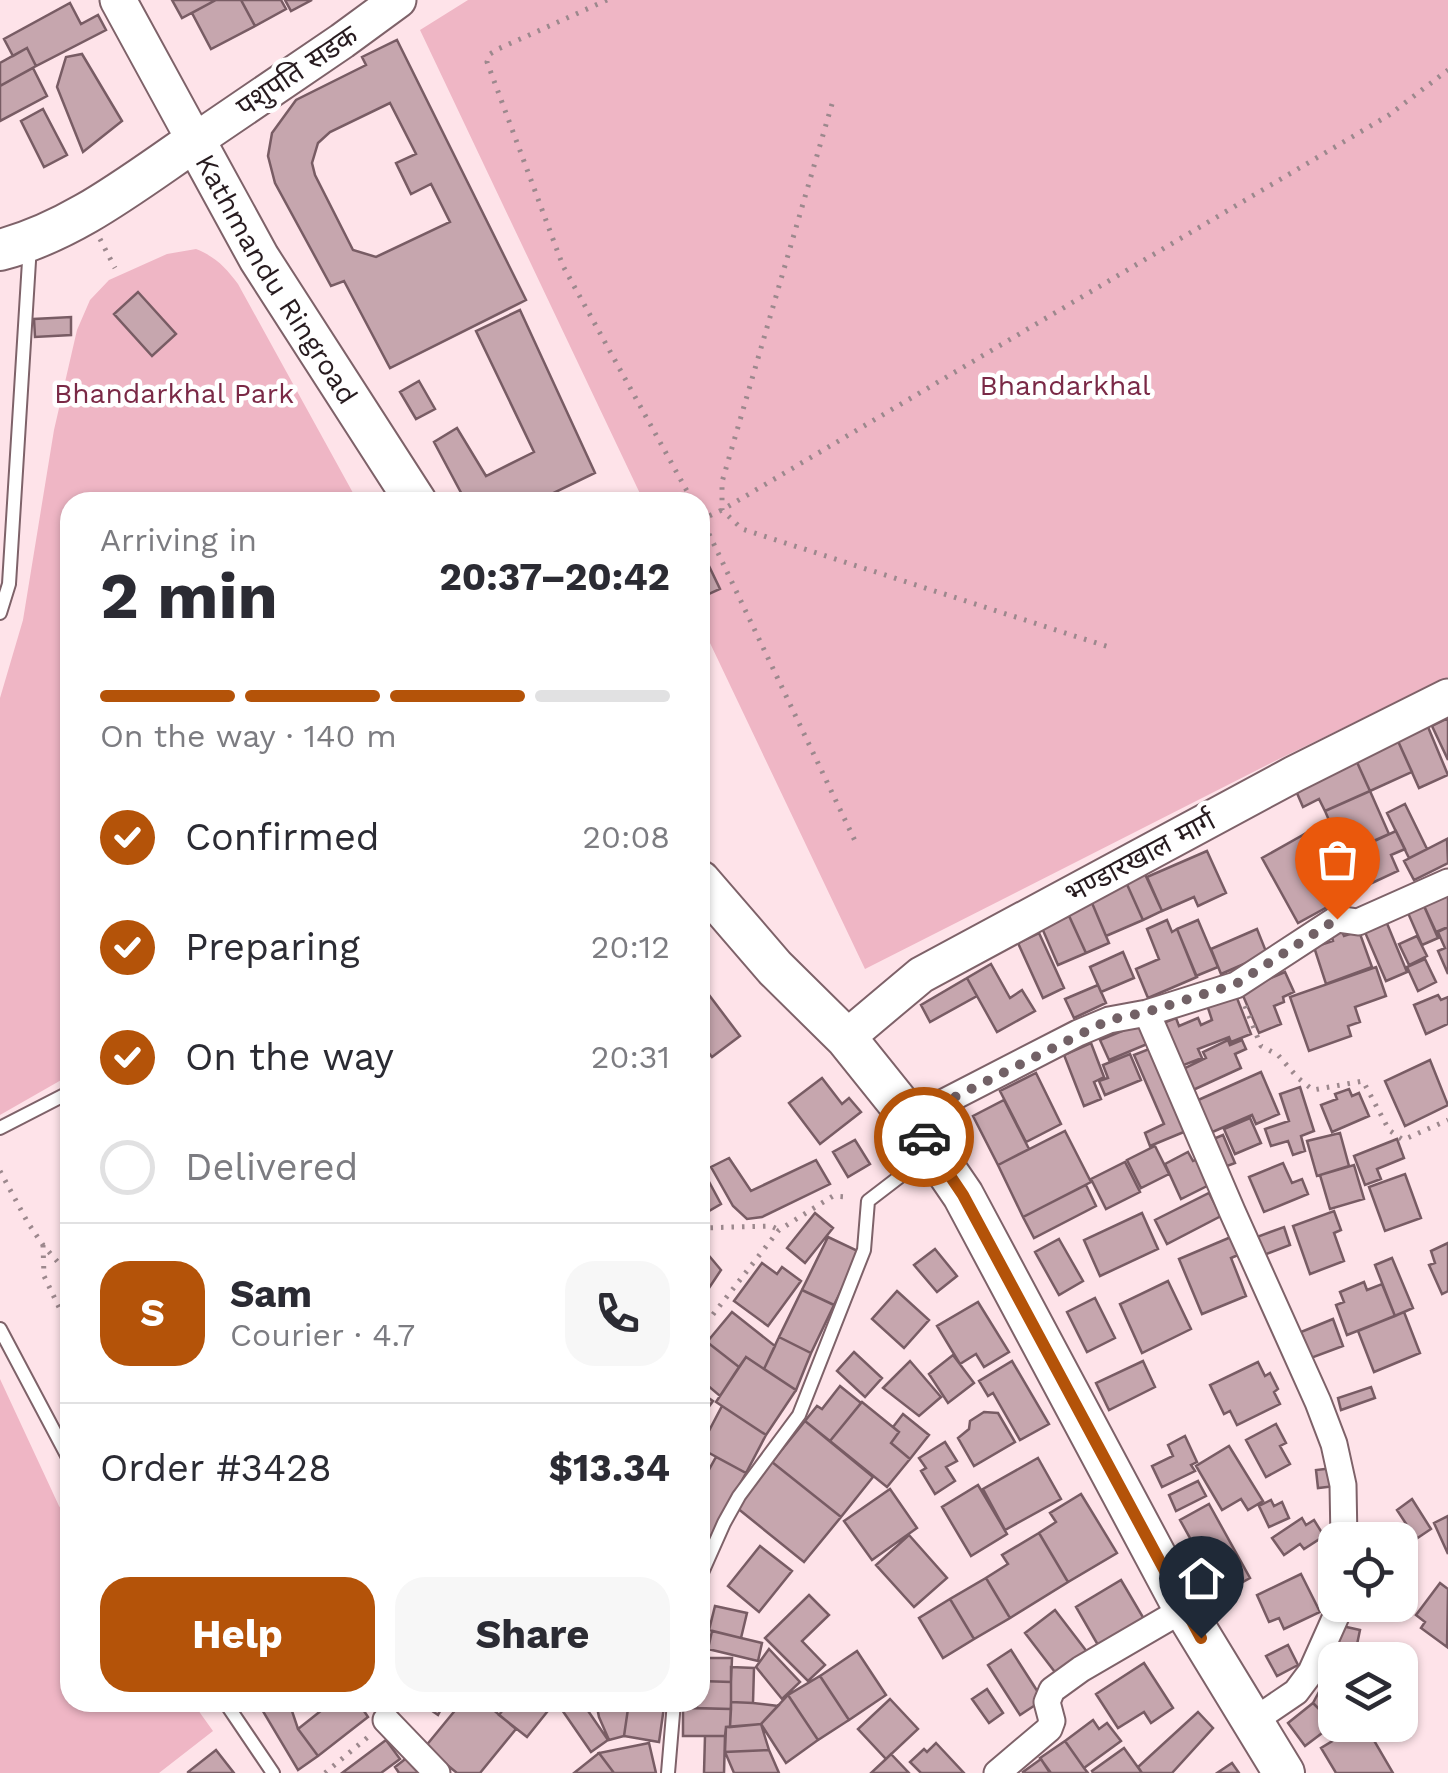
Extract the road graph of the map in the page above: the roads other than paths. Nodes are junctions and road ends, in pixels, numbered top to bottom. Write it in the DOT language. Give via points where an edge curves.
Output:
graph roads {
  1 [pos="118,0"];
  2 [pos="398,0"];
  3 [pos="194,141"];
  4 [pos="15,246"];
  5 [pos="410,492"];
  6 [pos="0,613"];
  7 [pos="1448,696"];
  8 [pos="1448,882"];
  9 [pos="710,892"];
  10 [pos="1147,1012"];
  11 [pos="846,1038"];
  12 [pos="60,1097"];
  13 [pos="0,1128"];
  14 [pos="923,1135"];
  15 [pos="0,1329"];
  16 [pos="60,1442"];
  17 [pos="1344,1522"];
  18 [pos="710,1554"];
  19 [pos="1184,1610"];
  20 [pos="1333,1622"];
  21 [pos="232,1712"];
  22 [pos="673,1712"];
  23 [pos="386,1720"];
  24 [pos="1252,1722"];
  25 [pos="273,1773"];
  26 [pos="437,1773"];
  27 [pos="668,1773"];
  28 [pos="997,1773"];
  29 [pos="1284,1773"];
  1 -- 3 [label="main road"];
  2 -- 3 [label="main road, पशुपति सडक"];
  3 -- 4 [label="highway, Kathmandu Ringroad" via="108,201"];
  3 -- 5 [label="highway, Kathmandu Ringroad" via="260,258"];
  4 -- 6 [label="lane" via="8,584"];
  7 -- 11 [label="main road, भण्डारखाल मार्ग" via="921,974"];
  8 -- 10 [label="street" via="1358,922 1337,919 1236,984"];
  9 -- 11 [label="highway"];
  10 -- 14 [label="street" via="1078,1033"];
  10 -- 17 [label="street" via="1318,1402 1343,1485"];
  11 -- 14 [label="highway"];
  12 -- 13 [label="lane"];
  14 -- 18 [label="lane" via="868,1201 864,1250 799,1415 739,1496"];
  14 -- 19 [label="highway" via="963,1195"];
  15 -- 16 [label="lane"];
  19 -- 24 [label="highway"];
  19 -- 28 [label="street" via="1052,1690 1049,1729"];
  20 -- 24 [label="street" via="1296,1692"];
  21 -- 25 [label="lane"];
  22 -- 27 [label="lane"];
  23 -- 26 [label="street"];
  24 -- 29 [label="highway"];
}
